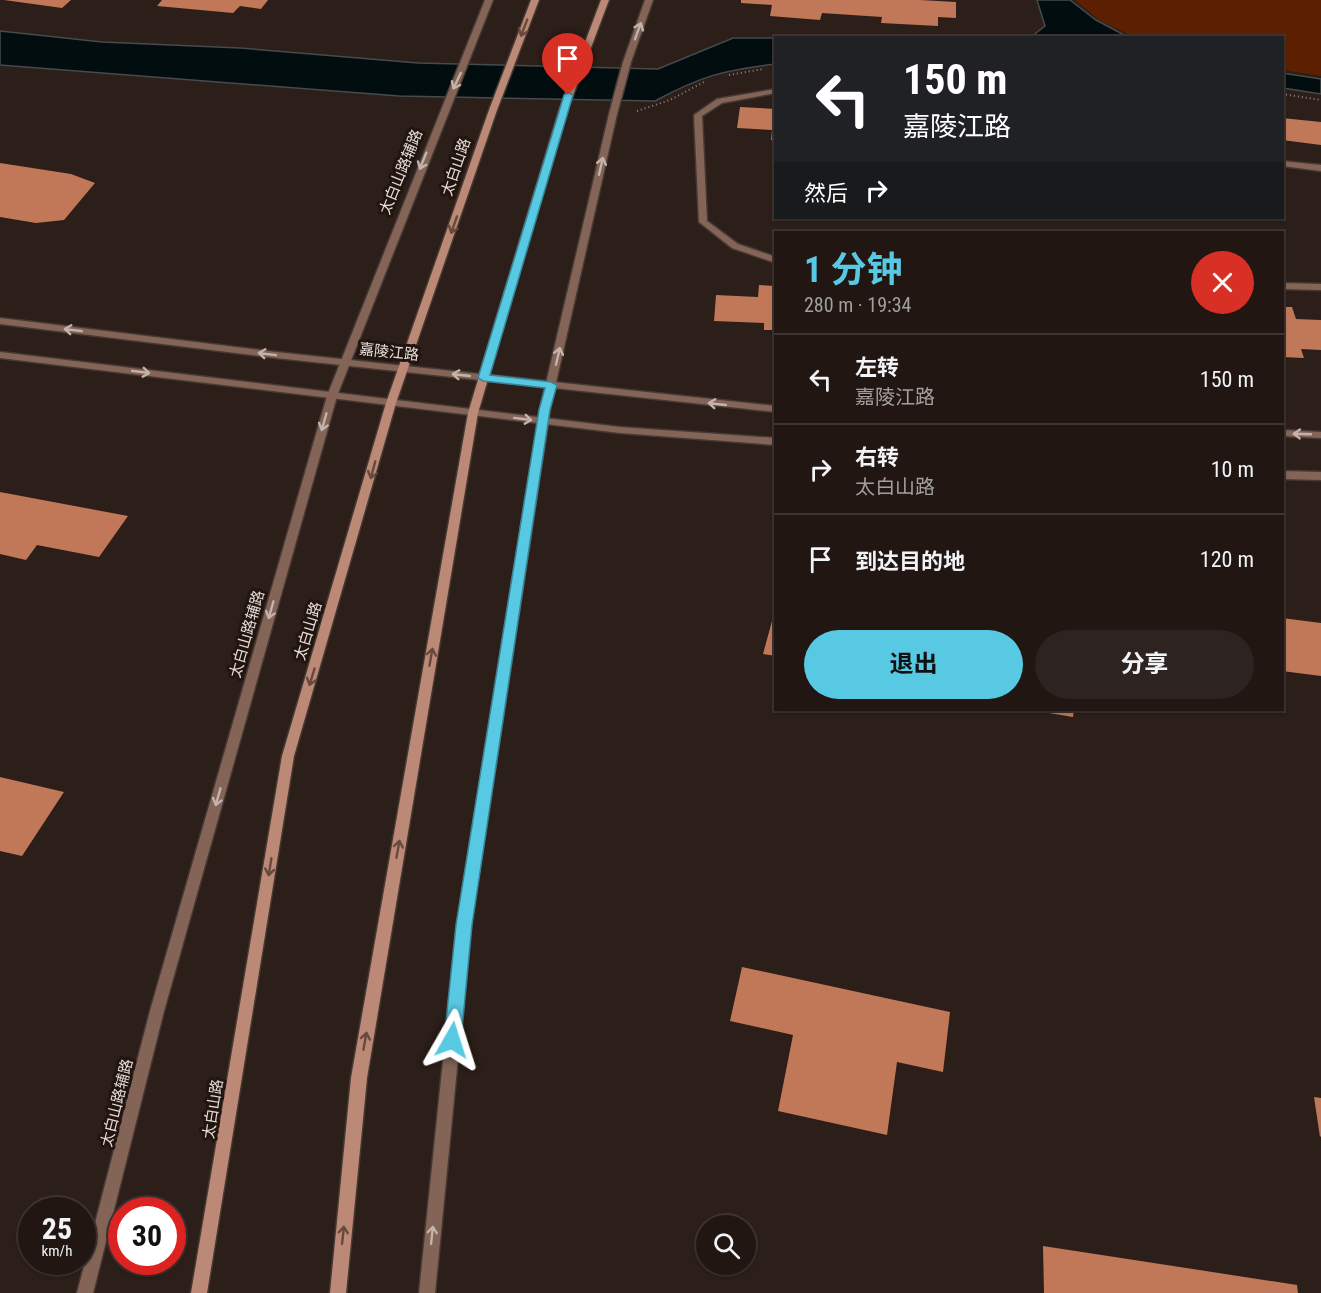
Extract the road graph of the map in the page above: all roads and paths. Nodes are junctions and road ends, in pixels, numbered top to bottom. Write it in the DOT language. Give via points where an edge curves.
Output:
graph roads {
  1 [pos="489,0"];
  2 [pos="535,0"];
  3 [pos="605,0"];
  4 [pos="649,0"];
  5 [pos="774,91"];
  6 [pos="1284,94"];
  7 [pos="1321,100"];
  8 [pos="1284,163"];
  9 [pos="1321,168"];
  10 [pos="774,259"];
  11 [pos="1284,286"];
  12 [pos="1321,287"];
  13 [pos="0,321"];
  14 [pos="0,355"];
  15 [pos="344,363"];
  16 [pos="404,369"];
  17 [pos="483,378"];
  18 [pos="551,385"];
  19 [pos="332,396"];
  20 [pos="391,403"];
  21 [pos="774,409"];
  22 [pos="473,413"];
  23 [pos="543,421"];
  24 [pos="1284,433"];
  25 [pos="1321,435"];
  26 [pos="774,442"];
  27 [pos="1284,475"];
  28 [pos="1321,476"];
  29 [pos="85,1293"];
  30 [pos="199,1293"];
  31 [pos="338,1293"];
  32 [pos="426,1293"];
  1 -- 15 [label="street, 太白山路辅路, one-way"];
  2 -- 16 [label="main road, 太白山路, one-way"];
  3 -- 17 [label="main road" via="563,111"];
  18 -- 4 [label="street, one-way" via="613,114"];
  5 -- 10 [label="street" via="720,101 698,115 703,222 735,246"];
  6 -- 7 [label="path"];
  8 -- 9 [label="street"];
  11 -- 12 [label="street"];
  15 -- 13 [label="street, 嘉陵江路, one-way"];
  14 -- 19 [label="street, one-way"];
  15 -- 16 [label="street, 嘉陵江路"];
  15 -- 19 [label="street, 太白山路辅路"];
  17 -- 16 [label="street, 嘉陵江路, one-way"];
  16 -- 20 [label="main road, 太白山路"];
  17 -- 18 [label="street, 嘉陵江路"];
  17 -- 22 [label="main road"];
  21 -- 18 [label="street, 嘉陵江路, one-way"];
  18 -- 23 [label="street"];
  19 -- 20 [label="street"];
  19 -- 29 [label="street, 太白山路辅路, one-way" via="157,1011"];
  20 -- 22 [label="street"];
  20 -- 30 [label="main road, 太白山路, one-way" via="288,756"];
  22 -- 23 [label="street, one-way"];
  31 -- 22 [label="main road, one-way" via="359,1078"];
  23 -- 26 [label="street"];
  32 -- 23 [label="street, one-way" via="464,925"];
  25 -- 24 [label="street, one-way"];
  27 -- 28 [label="street"];
}
